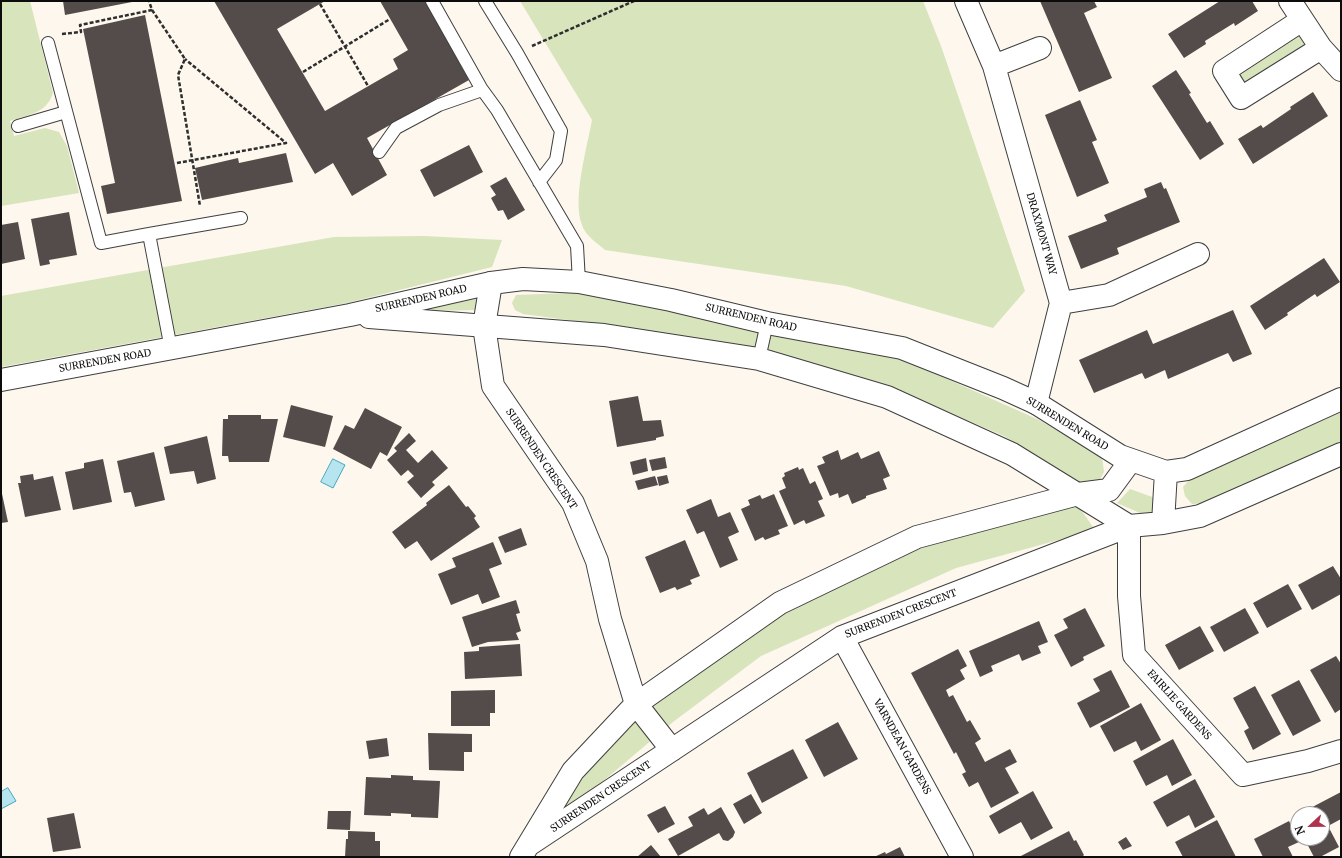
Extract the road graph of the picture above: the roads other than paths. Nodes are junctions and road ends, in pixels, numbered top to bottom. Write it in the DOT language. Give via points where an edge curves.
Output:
graph roads {
  1 [pos="432,1"];
  2 [pos="485,1"];
  3 [pos="966,1"];
  4 [pos="1290,1"];
  5 [pos="1302,20"];
  6 [pos="48,43"];
  7 [pos="1040,48"];
  8 [pos="1321,48"];
  9 [pos="994,66"];
  10 [pos="1341,70"];
  11 [pos="482,90"];
  12 [pos="66,112"];
  13 [pos="18,126"];
  14 [pos="379,152"];
  15 [pos="539,182"];
  16 [pos="241,218"];
  17 [pos="149,234"];
  18 [pos="1198,254"];
  19 [pos="579,282"];
  20 [pos="491,283"];
  21 [pos="1061,303"];
  22 [pos="350,315"];
  23 [pos="767,323"];
  24 [pos="484,326"];
  25 [pos="171,349"];
  26 [pos="759,359"];
  27 [pos="1,380"];
  28 [pos="1341,399"];
  29 [pos="1036,403"];
  30 [pos="1341,454"];
  31 [pos="1131,460"];
  32 [pos="1166,472"];
  33 [pos="1078,494"];
  34 [pos="1163,523"];
  35 [pos="1129,526"];
  36 [pos="842,637"];
  37 [pos="636,704"];
  38 [pos="672,750"];
  39 [pos="1341,751"];
  40 [pos="526,850"];
  41 [pos="962,857"];
  1 -- 11 [label="lane"];
  2 -- 15 [label="lane" via="534,80 561,131 556,160"];
  3 -- 9 [label="street, DRAXMONT WAY"];
  4 -- 5 [label="street"];
  5 -- 8 [label="street"];
  5 -- 8 [label="street" via="1224,72 1241,98"];
  6 -- 12 [label="lane"];
  7 -- 9 [label="street"];
  8 -- 10 [label="street"];
  9 -- 21 [label="street, DRAXMONT WAY"];
  11 -- 14 [label="lane" via="439,105 396,128"];
  11 -- 15 [label="lane" via="497,110"];
  12 -- 13 [label="lane"];
  12 -- 17 [label="lane" via="101,243"];
  15 -- 19 [label="lane" via="577,246"];
  16 -- 17 [label="lane"];
  17 -- 25 [label="lane"];
  18 -- 21 [label="street" via="1109,295"];
  19 -- 20 [label="street, SURRENDEN ROAD" via="523,279"];
  19 -- 23 [label="street, SURRENDEN ROAD" via="671,300"];
  20 -- 22 [label="street, SURRENDEN ROAD"];
  20 -- 24 [label="street, SURRENDEN CRESCENT"];
  21 -- 29 [label="street, DRAXMONT WAY"];
  22 -- 24 [label="street, SURRENDEN ROAD"];
  22 -- 25 [label="street, SURRENDEN ROAD"];
  23 -- 26 [label="lane"];
  23 -- 29 [label="street, SURRENDEN ROAD" via="902,348"];
  24 -- 26 [label="street, SURRENDEN ROAD" via="604,335"];
  24 -- 37 [label="street, SURRENDEN CRESCENT" via="493,386 573,503 597,560 610,619"];
  25 -- 27 [label="street, SURRENDEN ROAD"];
  26 -- 33 [label="street, SURRENDEN ROAD" via="887,397 1012,454"];
  28 -- 32 [label="street, SURRENDEN ROAD" via="1187,469"];
  29 -- 31 [label="street, SURRENDEN ROAD" via="1120,456"];
  30 -- 34 [label="street" via="1200,516"];
  31 -- 32 [label="street, SURRENDEN ROAD"];
  31 -- 33 [label="street" via="1109,490"];
  32 -- 34 [label="street"];
  33 -- 35 [label="street, SURRENDEN ROAD"];
  33 -- 37 [label="street, SURRENDEN CRESCENT" via="917,537 780,604"];
  34 -- 35 [label="street"];
  35 -- 36 [label="street, SURRENDEN CRESCENT"];
  35 -- 39 [label="street, FAIRLIE GARDENS" via="1129,596 1134,655 1243,775"];
  36 -- 38 [label="street, SURRENDEN CRESCENT"];
  36 -- 41 [label="street, VARNDEAN GARDENS"];
  37 -- 38 [label="street, SURRENDEN CRESCENT"];
  37 -- 40 [label="street, SURRENDEN CRESCENT" via="573,771"];
  38 -- 40 [label="street, SURRENDEN CRESCENT"];
}
